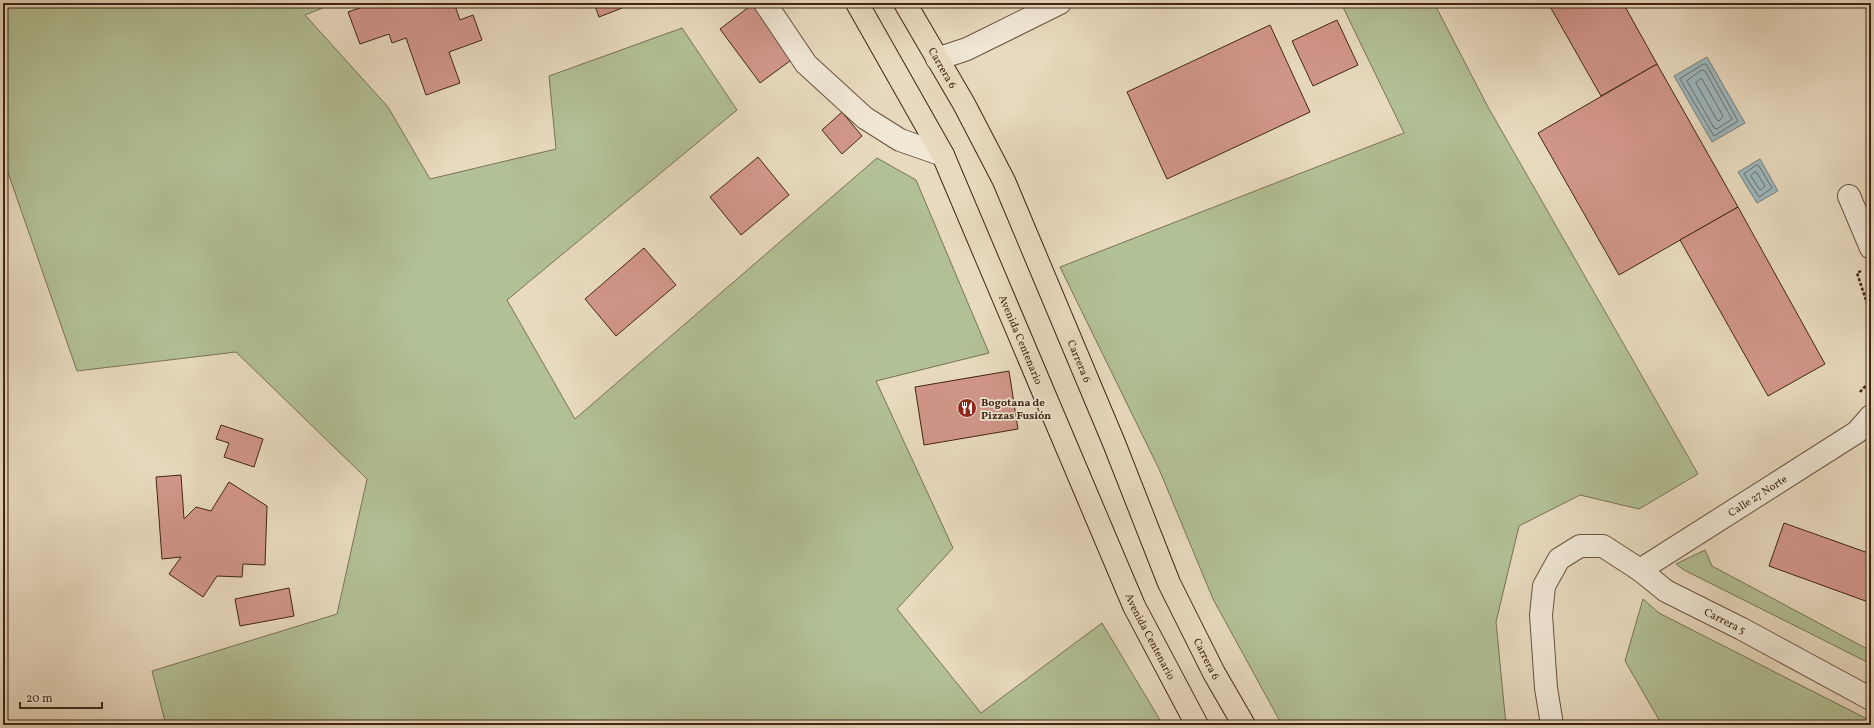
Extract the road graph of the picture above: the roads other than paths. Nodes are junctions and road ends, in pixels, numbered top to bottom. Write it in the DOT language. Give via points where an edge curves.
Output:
graph roads {
  1 [pos="765,3"];
  2 [pos="857,3"];
  3 [pos="905,3"];
  4 [pos="1060,3"];
  5 [pos="937,59"];
  6 [pos="943,155"];
  7 [pos="1849,196"];
  8 [pos="1871,248"];
  9 [pos="1871,416"];
  10 [pos="1640,570"];
  11 [pos="1871,700"];
  12 [pos="1197,725"];
  13 [pos="1244,725"];
  14 [pos="1552,725"];
  1 -- 6 [label="street" via="806,64 865,118 900,140"];
  2 -- 6 [label="main road, Avenida Centenario"];
  3 -- 5 [label="main road, Carrera 6"];
  4 -- 5 [label="street" via="967,49"];
  5 -- 13 [label="main road, Carrera 6" via="964,104 1004,181 1114,443 1169,583 1214,673"];
  6 -- 12 [label="main road, Avenida Centenario" via="1134,606"];
  7 -- 8 [label="street"];
  9 -- 10 [label="street, Calle 27 Norte" via="1857,432"];
  10 -- 11 [label="street, Carrera 5" via="1666,591"];
  10 -- 14 [label="street, Carrera 5" via="1603,546 1580,546 1559,559 1544,586 1541,615 1546,688"];
}
